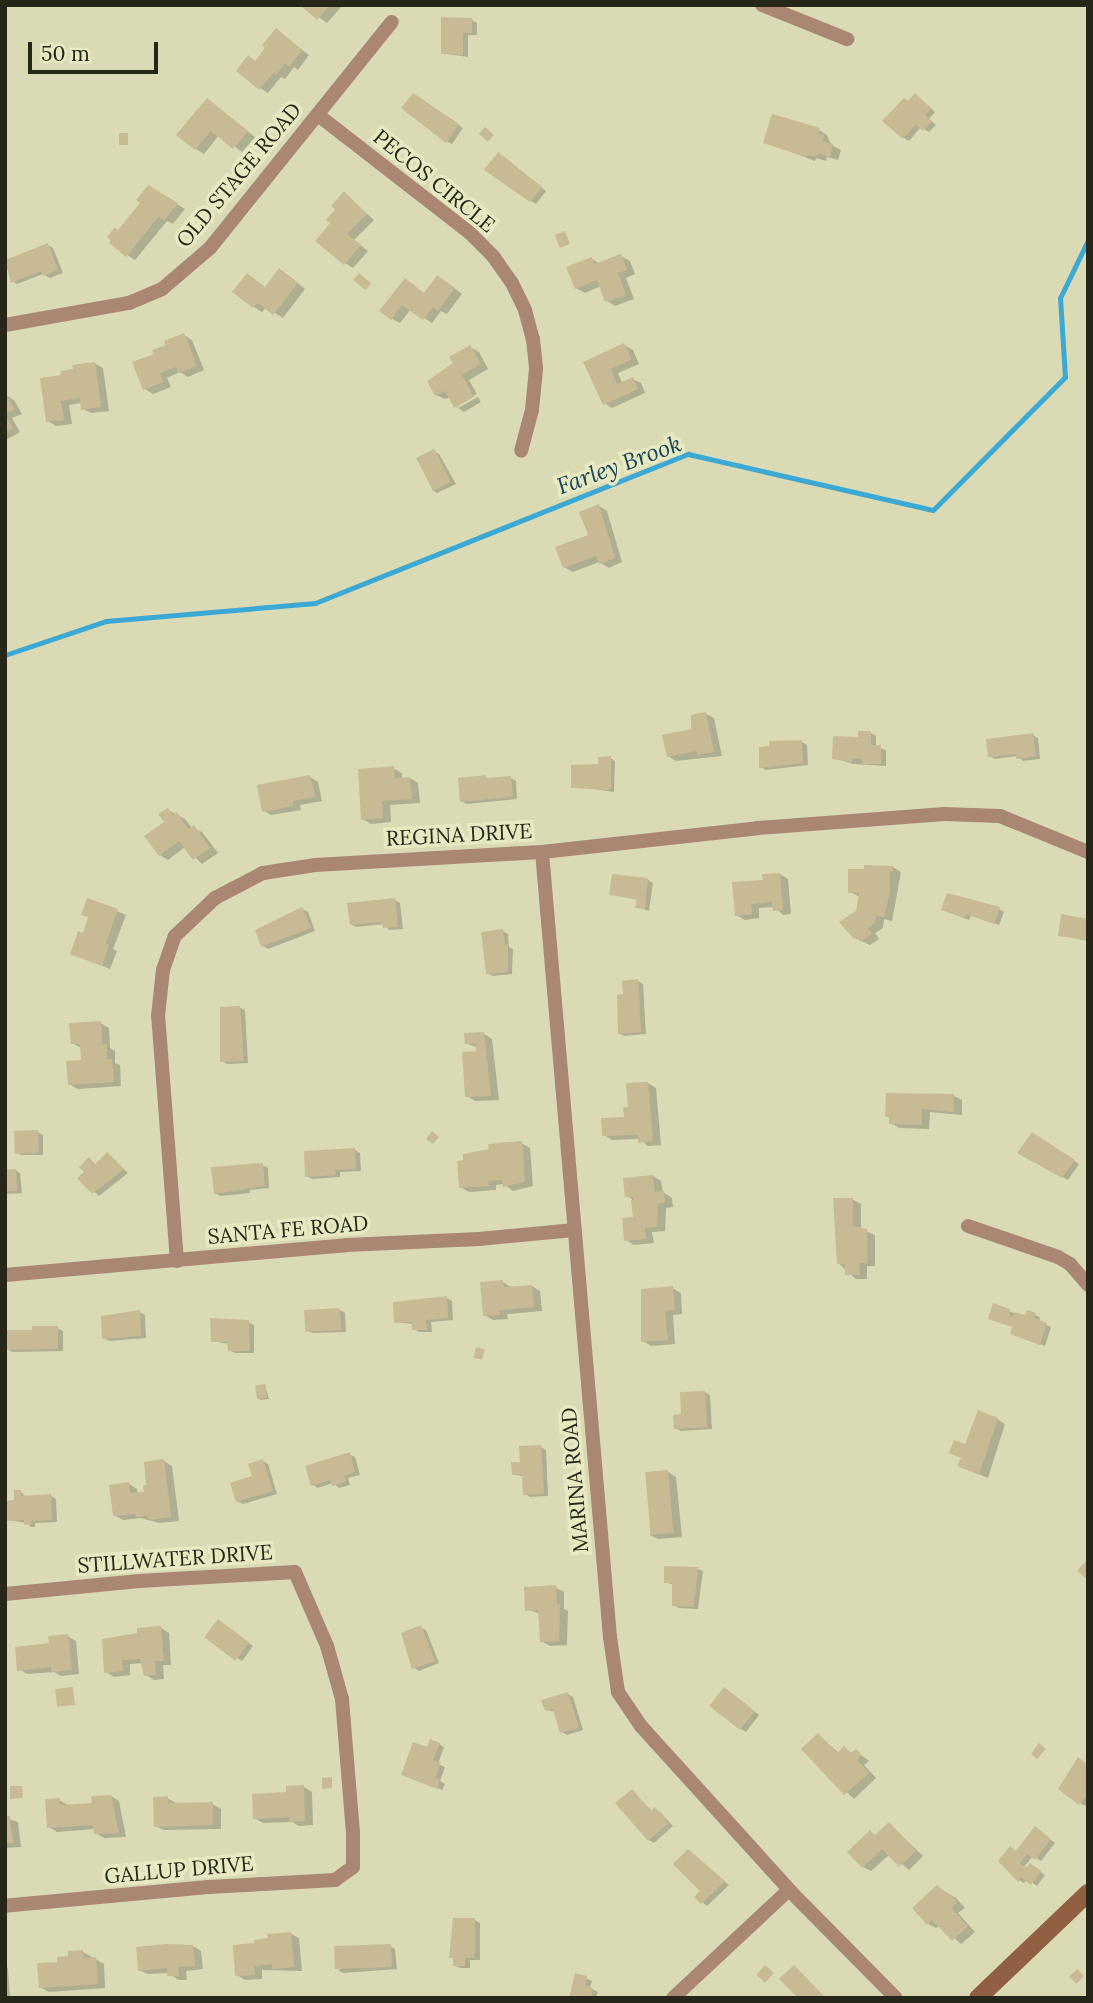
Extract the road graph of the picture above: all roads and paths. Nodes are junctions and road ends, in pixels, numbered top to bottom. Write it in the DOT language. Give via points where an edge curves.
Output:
graph roads {
  1 [pos="762,5"];
  2 [pos="392,22"];
  3 [pos="847,39"];
  4 [pos="318,115"];
  5 [pos="5,326"];
  6 [pos="521,451"];
  7 [pos="542,852"];
  8 [pos="1088,852"];
  9 [pos="968,1226"];
  10 [pos="575,1230"];
  11 [pos="177,1261"];
  12 [pos="5,1275"];
  13 [pos="1088,1285"];
  14 [pos="5,1594"];
  15 [pos="353,1867"];
  16 [pos="789,1890"];
  17 [pos="1088,1893"];
  18 [pos="5,1906"];
  19 [pos="673,1998"];
  20 [pos="896,1998"];
  21 [pos="978,1998"];
  1 -- 3 [label="street"];
  2 -- 4 [label="street, OLD STAGE ROAD"];
  4 -- 5 [label="street, OLD STAGE ROAD" via="210,248 162,289 129,303"];
  4 -- 6 [label="street, PECOS CIRCLE" via="470,233 512,283 528,319 536,369"];
  7 -- 8 [label="street, REGINA DRIVE" via="758,828 944,814 1000,816"];
  7 -- 10 [label="street, MARINA ROAD"];
  7 -- 11 [label="street, REGINA DRIVE" via="315,865 263,873 215,898 175,936 163,970 158,1016"];
  9 -- 13 [label="street" via="1058,1257"];
  10 -- 11 [label="street, SANTA FE ROAD"];
  10 -- 16 [label="street, MARINA ROAD" via="618,1692 640,1725"];
  11 -- 12 [label="street, SANTA FE ROAD"];
  14 -- 15 [label="street, STILLWATER DRIVE" via="139,1580 295,1572 327,1646 342,1699"];
  15 -- 18 [label="street, GALLUP DRIVE" via="335,1880"];
  16 -- 19 [label="street"];
  16 -- 20 [label="street, MARINA ROAD"];
  17 -- 21 [label="main road"];
}
